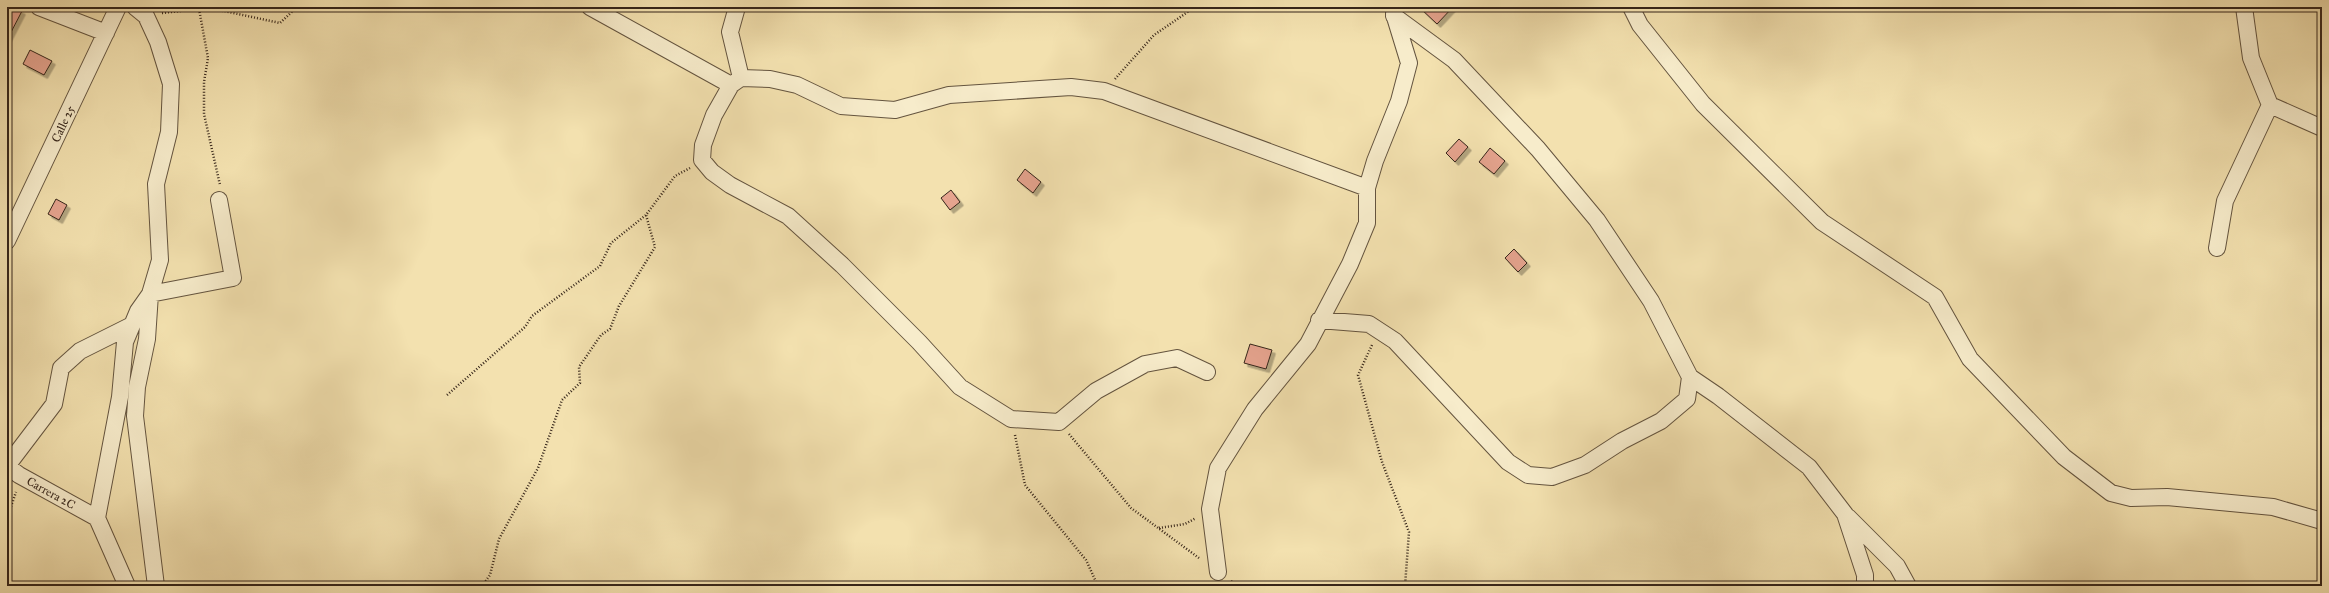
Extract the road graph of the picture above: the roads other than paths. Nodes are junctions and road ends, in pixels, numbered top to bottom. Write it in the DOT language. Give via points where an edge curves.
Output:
graph roads {
  1 [pos="39,7"];
  2 [pos="118,7"];
  3 [pos="590,7"];
  4 [pos="737,7"];
  5 [pos="1631,7"];
  6 [pos="2244,7"];
  7 [pos="140,11"];
  8 [pos="1393,11"];
  9 [pos="106,33"];
  10 [pos="736,81"];
  11 [pos="2270,105"];
  12 [pos="2322,128"];
  13 [pos="1367,188"];
  14 [pos="219,200"];
  15 [pos="7,241"];
  16 [pos="2217,248"];
  17 [pos="150,294"];
  18 [pos="1319,320"];
  19 [pos="132,325"];
  20 [pos="1206,372"];
  21 [pos="1690,377"];
  22 [pos="11,469"];
  23 [pos="1845,514"];
  24 [pos="97,518"];
  25 [pos="2322,521"];
  26 [pos="1218,572"];
  27 [pos="127,586"];
  28 [pos="156,586"];
  29 [pos="1865,586"];
  30 [pos="1908,586"];
  1 -- 9 [label="street"];
  2 -- 9 [label="street, Calle 25"];
  3 -- 10 [label="street"];
  4 -- 10 [label="street" via="730,32"];
  5 -- 25 [label="street" via="1640,25 1703,104 1822,222 1935,297 1970,358 2064,457 2111,493 2131,498 2167,497 2273,507"];
  6 -- 11 [label="street" via="2251,58"];
  7 -- 17 [label="street" via="158,42 171,84 169,132 156,184 160,260"];
  8 -- 13 [label="street" via="1409,63 1399,101"];
  8 -- 21 [label="street" via="1454,60 1538,149 1597,220 1651,301"];
  9 -- 15 [label="street, Calle 25"];
  10 -- 13 [label="street" via="770,79 797,85 841,106 895,110 949,94 1070,87 1104,91"];
  10 -- 20 [label="street" via="714,115 703,145 702,160 712,172 730,185 788,216 842,265 919,342 960,388 1012,419 1059,422 1096,391 1145,364 1178,358"];
  11 -- 12 [label="street"];
  11 -- 16 [label="street" via="2225,201"];
  13 -- 18 [label="street" via="1367,223 1350,264"];
  14 -- 17 [label="street" via="233,278"];
  17 -- 19 [label="street"];
  17 -- 28 [label="street" via="147,339 137,387 135,416"];
  18 -- 21 [label="street" via="1369,324 1395,341 1508,462 1528,475 1552,477 1585,465 1622,441 1661,421 1687,399"];
  18 -- 26 [label="street" via="1308,344 1254,408 1218,468 1210,509"];
  19 -- 22 [label="street" via="80,351 61,368 54,404"];
  19 -- 24 [label="street" via="125,342 120,397"];
  21 -- 23 [label="street" via="1809,467"];
  22 -- 24 [label="street, Carrera 2C"];
  23 -- 29 [label="street" via="1865,575"];
  23 -- 30 [label="street" via="1897,566"];
  24 -- 27 [label="street"];
}
